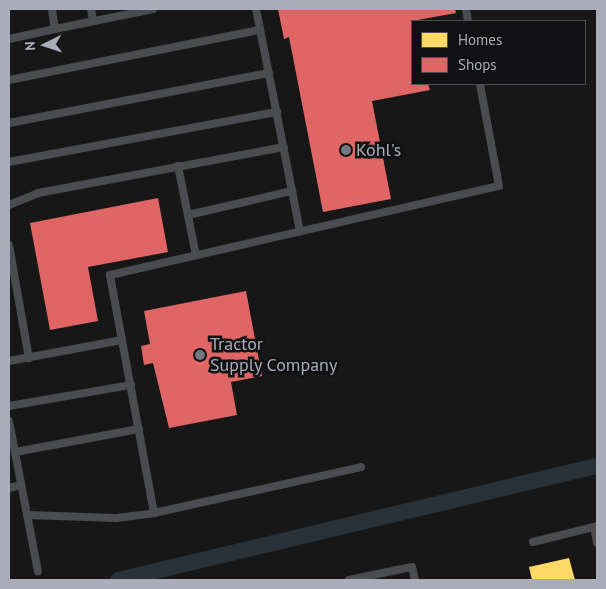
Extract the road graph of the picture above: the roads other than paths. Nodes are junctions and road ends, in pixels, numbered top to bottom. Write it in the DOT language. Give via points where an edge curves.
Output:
graph roads {
  1 [pos="52,9"];
  2 [pos="91,9"];
  3 [pos="153,9"];
  4 [pos="256,9"];
  5 [pos="93,21"];
  6 [pos="56,29"];
  7 [pos="260,30"];
  8 [pos="9,38"];
  9 [pos="269,73"];
  10 [pos="9,80"];
  11 [pos="480,85"];
  12 [pos="277,112"];
  13 [pos="9,123"];
  14 [pos="284,147"];
  15 [pos="9,162"];
  16 [pos="178,166"];
  17 [pos="292,191"];
  18 [pos="9,204"];
  19 [pos="188,215"];
  20 [pos="300,232"];
  21 [pos="9,245"];
  22 [pos="196,255"];
  23 [pos="122,340"];
  24 [pos="29,358"];
  25 [pos="9,361"];
  26 [pos="131,385"];
  27 [pos="9,406"];
  28 [pos="9,421"];
  29 [pos="139,429"];
  30 [pos="11,442"];
  31 [pos="15,452"];
  32 [pos="361,467"];
  33 [pos="21,485"];
  34 [pos="9,488"];
  35 [pos="154,513"];
  36 [pos="27,515"];
  37 [pos="595,527"];
  38 [pos="533,542"];
  39 [pos="597,543"];
  40 [pos="38,571"];
  41 [pos="349,580"];
  42 [pos="416,580"];
  1 -- 6 [label="lane"];
  2 -- 5 [label="lane"];
  3 -- 5 [label="lane"];
  4 -- 7 [label="lane"];
  5 -- 6 [label="lane"];
  6 -- 8 [label="lane"];
  7 -- 9 [label="lane"];
  7 -- 10 [label="lane"];
  9 -- 12 [label="lane"];
  9 -- 13 [label="lane"];
  11 -- 20 [label="lane" via="499,186"];
  12 -- 14 [label="lane"];
  12 -- 15 [label="lane"];
  14 -- 16 [label="lane"];
  14 -- 17 [label="lane"];
  16 -- 18 [label="lane" via="38,193"];
  16 -- 19 [label="lane"];
  17 -- 19 [label="lane"];
  17 -- 20 [label="lane"];
  19 -- 22 [label="lane"];
  20 -- 22 [label="lane"];
  21 -- 24 [label="lane"];
  22 -- 23 [label="lane" via="110,275"];
  23 -- 24 [label="lane"];
  23 -- 26 [label="lane"];
  24 -- 25 [label="lane"];
  26 -- 27 [label="lane"];
  26 -- 29 [label="lane"];
  28 -- 30 [label="lane"];
  29 -- 31 [label="lane"];
  29 -- 35 [label="lane"];
  30 -- 31 [label="lane"];
  31 -- 33 [label="lane"];
  32 -- 35 [label="lane"];
  33 -- 34 [label="lane"];
  33 -- 36 [label="lane"];
  35 -- 36 [label="lane" via="116,518"];
  36 -- 40 [label="lane"];
  37 -- 38 [label="lane"];
  37 -- 39 [label="lane"];
  41 -- 42 [label="lane" via="412,567"];
}
